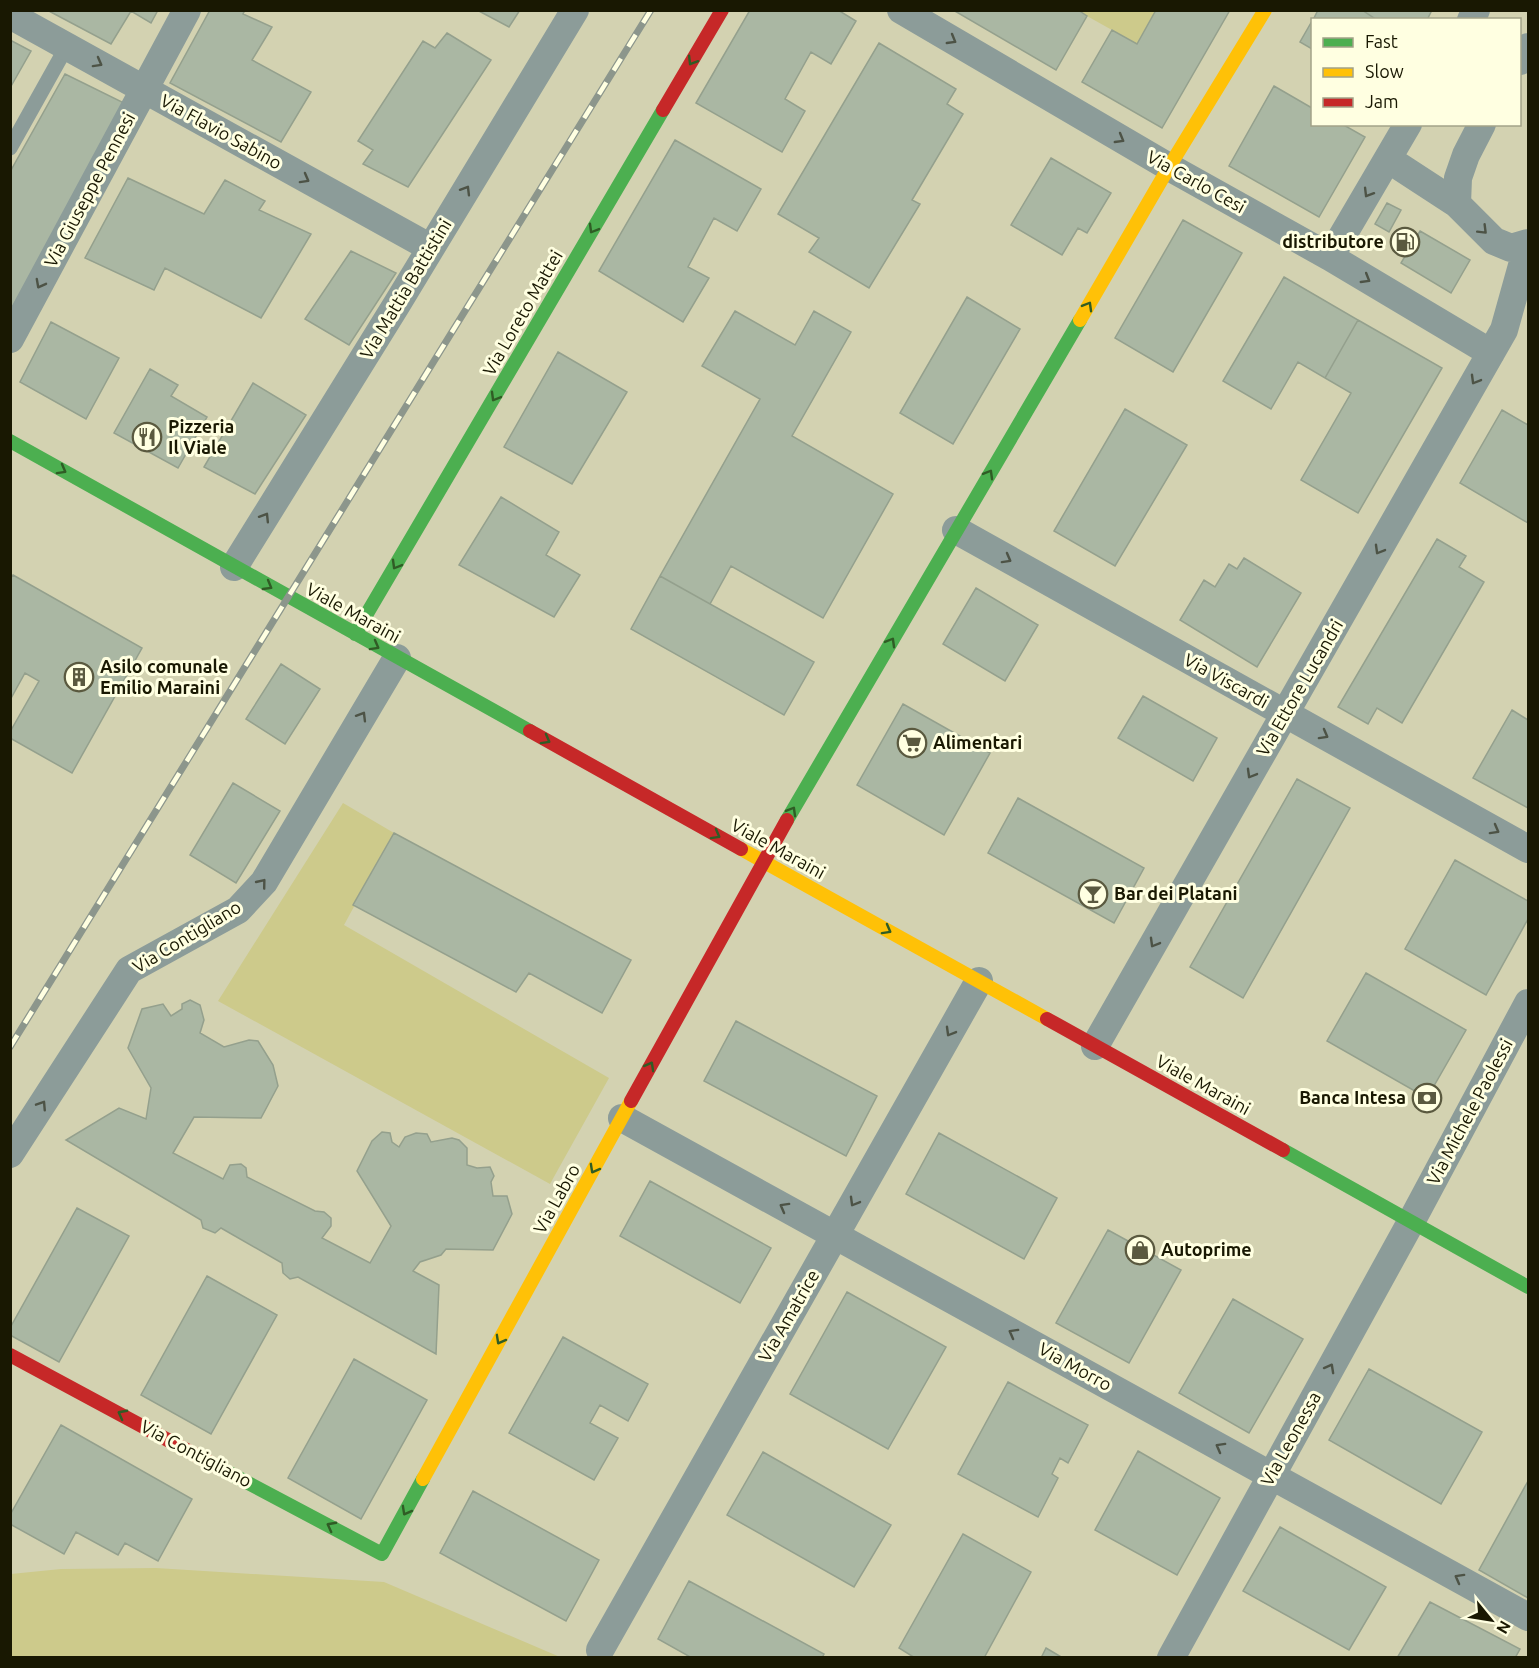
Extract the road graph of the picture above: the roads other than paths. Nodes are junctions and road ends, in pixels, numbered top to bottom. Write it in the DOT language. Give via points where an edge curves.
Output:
graph roads {
  1 [pos="187,10"];
  2 [pos="575,10"];
  3 [pos="722,10"];
  4 [pos="902,10"];
  5 [pos="1265,10"];
  6 [pos="10,15"];
  7 [pos="67,46"];
  8 [pos="145,89"];
  9 [pos="1407,126"];
  10 [pos="1481,126"];
  11 [pos="10,148"];
  12 [pos="1388,159"];
  13 [pos="1169,167"];
  14 [pos="1457,204"];
  15 [pos="1528,243"];
  16 [pos="431,248"];
  17 [pos="1330,257"];
  18 [pos="10,339"];
  19 [pos="1498,341"];
  20 [pos="10,441"];
  21 [pos="956,531"];
  22 [pos="234,567"];
  23 [pos="355,634"];
  24 [pos="397,658"];
  25 [pos="1285,714"];
  26 [pos="1528,849"];
  27 [pos="763,861"];
  28 [pos="979,981"];
  29 [pos="1528,1003"];
  30 [pos="1095,1046"];
  31 [pos="622,1118"];
  32 [pos="10,1154"];
  33 [pos="1411,1222"];
  34 [pos="835,1235"];
  35 [pos="1528,1287"];
  36 [pos="10,1355"];
  37 [pos="1271,1475"];
  38 [pos="382,1554"];
  39 [pos="1528,1617"];
  40 [pos="600,1650"];
  41 [pos="1171,1658"];
  1 -- 8 [label="street, Via Giuseppe Pennesi"];
  16 -- 2 [label="street, Via Mattia Battistini, one-way"];
  3 -- 23 [label="street, Via Loreto Mattei, one-way"];
  4 -- 13 [label="street, Via Carlo Cesi, one-way"];
  5 -- 13 [label="street, Via Labro"];
  6 -- 7 [label="street, Via Flavio Sabino"];
  7 -- 8 [label="street, Via Flavio Sabino, one-way"];
  7 -- 11 [label="lane"];
  8 -- 16 [label="street, Via Flavio Sabino, one-way"];
  8 -- 18 [label="street, Via Giuseppe Pennesi, one-way"];
  9 -- 12 [label="street"];
  10 -- 14 [label="street" via="1458,178"];
  12 -- 14 [label="street"];
  12 -- 17 [label="street, one-way"];
  13 -- 17 [label="street, Via Carlo Cesi"];
  21 -- 13 [label="street, Via Labro, one-way"];
  14 -- 15 [label="street, one-way" via="1494,240 1510,248"];
  15 -- 19 [label="street, Via Ettore Lucandri"];
  22 -- 16 [label="street, Via Mattia Battistini, one-way"];
  17 -- 19 [label="street, Via Carlo Cesi, one-way"];
  19 -- 25 [label="street, Via Ettore Lucandri, one-way"];
  20 -- 22 [label="street, Viale Maraini, one-way"];
  21 -- 25 [label="street, Via Viscardi, one-way"];
  27 -- 21 [label="street, Via Labro, one-way"];
  22 -- 23 [label="street, Viale Maraini, one-way"];
  23 -- 24 [label="street, Viale Maraini, one-way"];
  24 -- 27 [label="street, Viale Maraini, one-way"];
  32 -- 24 [label="street, Via Contigliano, one-way" via="129,970 238,910 264,882"];
  25 -- 26 [label="street, Via Viscardi, one-way"];
  25 -- 30 [label="street, Via Ettore Lucandri, one-way"];
  27 -- 28 [label="street, Viale Maraini, one-way"];
  31 -- 27 [label="street, Via Labro, one-way"];
  28 -- 30 [label="street, Viale Maraini"];
  28 -- 34 [label="street, Via Amatrice, one-way"];
  29 -- 33 [label="street, Via Michele Paolessi"];
  30 -- 33 [label="street, Viale Maraini"];
  34 -- 31 [label="street, Via Morro, one-way"];
  31 -- 38 [label="street, Via Labro, one-way"];
  33 -- 35 [label="street, Viale Maraini"];
  37 -- 33 [label="street, Via Leonessa, one-way"];
  37 -- 34 [label="street, Via Morro, one-way"];
  34 -- 40 [label="street, Via Amatrice"];
  38 -- 36 [label="street, Via Contigliano, one-way"];
  39 -- 37 [label="street, Via Morro, one-way"];
  37 -- 41 [label="street, Via Leonessa"];
}
